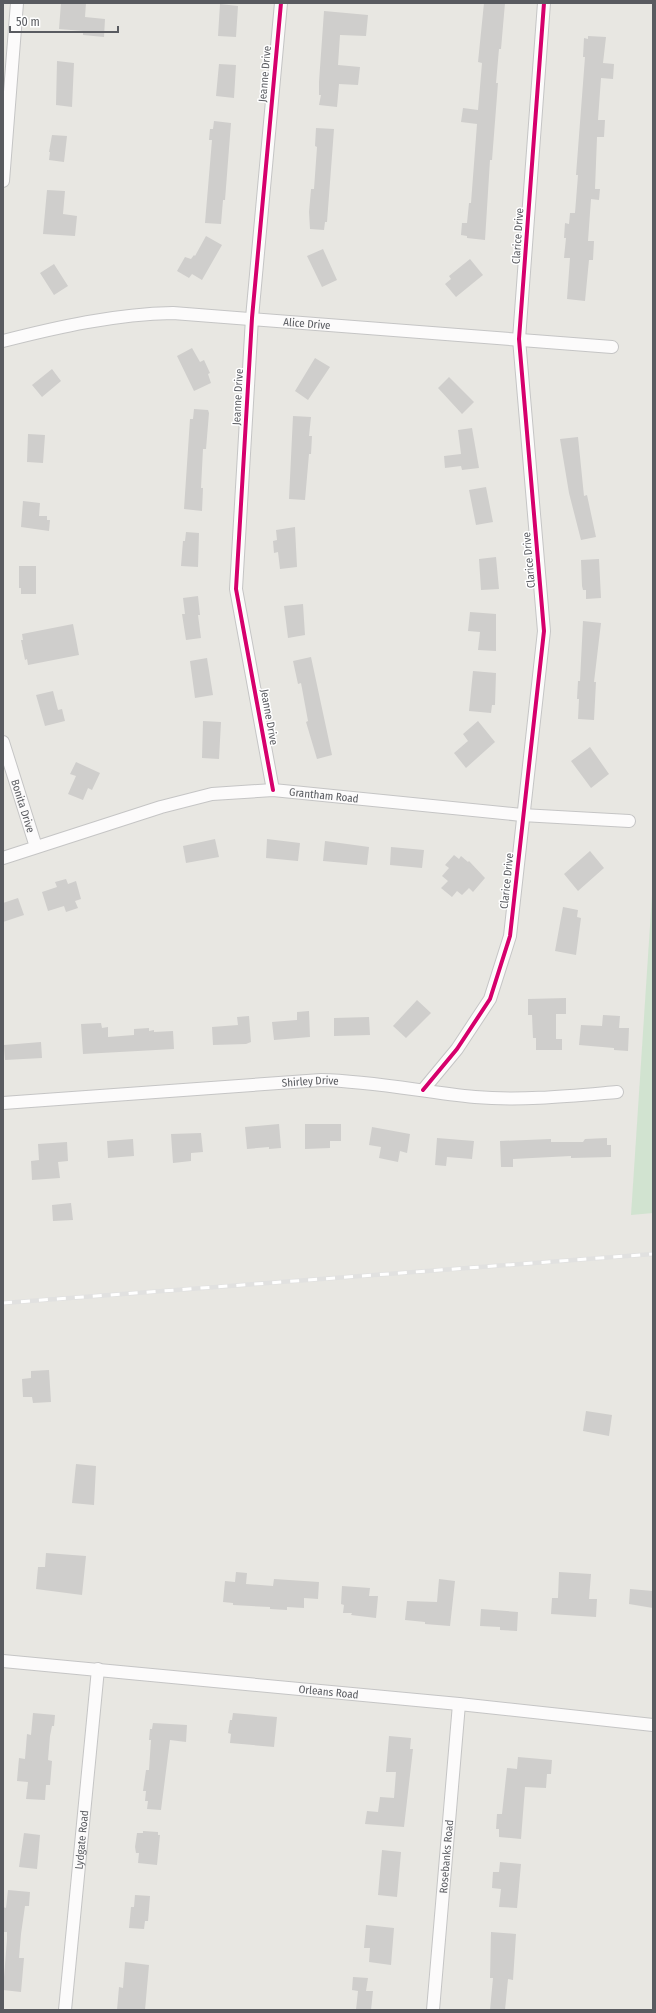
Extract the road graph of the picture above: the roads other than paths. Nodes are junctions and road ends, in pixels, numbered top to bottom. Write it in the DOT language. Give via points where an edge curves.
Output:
graph roads {
  1 [pos="17,3"];
  2 [pos="280,3"];
  3 [pos="544,3"];
  4 [pos="3,181"];
  5 [pos="252,318"];
  6 [pos="519,339"];
  7 [pos="3,341"];
  8 [pos="612,347"];
  9 [pos="3,742"];
  10 [pos="273,790"];
  11 [pos="522,816"];
  12 [pos="629,821"];
  13 [pos="36,847"];
  14 [pos="3,858"];
  15 [pos="423,1090"];
  16 [pos="617,1092"];
  17 [pos="3,1103"];
  18 [pos="3,1660"];
  19 [pos="98,1669"];
  20 [pos="459,1704"];
  21 [pos="653,1724"];
  22 [pos="65,2010"];
  23 [pos="433,2010"];
  1 -- 4 [label="street"];
  2 -- 5 [label="street, Jeanne Drive"];
  3 -- 6 [label="street, Clarice Drive"];
  5 -- 6 [label="street, Alice Drive"];
  5 -- 7 [label="street, Alice Drive" via="146,313"];
  5 -- 10 [label="street, Jeanne Drive" via="236,589"];
  6 -- 8 [label="street, Alice Drive"];
  6 -- 11 [label="street, Clarice Drive" via="544,631"];
  9 -- 13 [label="street, Bonita Drive"];
  10 -- 11 [label="street, Grantham Road"];
  10 -- 13 [label="street, Grantham Road" via="212,794 161,807"];
  11 -- 12 [label="street, Grantham Road"];
  11 -- 15 [label="street, Clarice Drive" via="510,936 490,999 458,1049"];
  13 -- 14 [label="street, Grantham Road"];
  15 -- 16 [label="street, Shirley Drive" via="504,1098 553,1098"];
  15 -- 17 [label="street, Shirley Drive" via="356,1081 315,1081"];
  18 -- 19 [label="street, Orleans Road"];
  19 -- 20 [label="street, Orleans Road"];
  19 -- 22 [label="street, Lydgate Road"];
  20 -- 21 [label="street, Orleans Road"];
  20 -- 23 [label="street, Rosebanks Road"];
}
